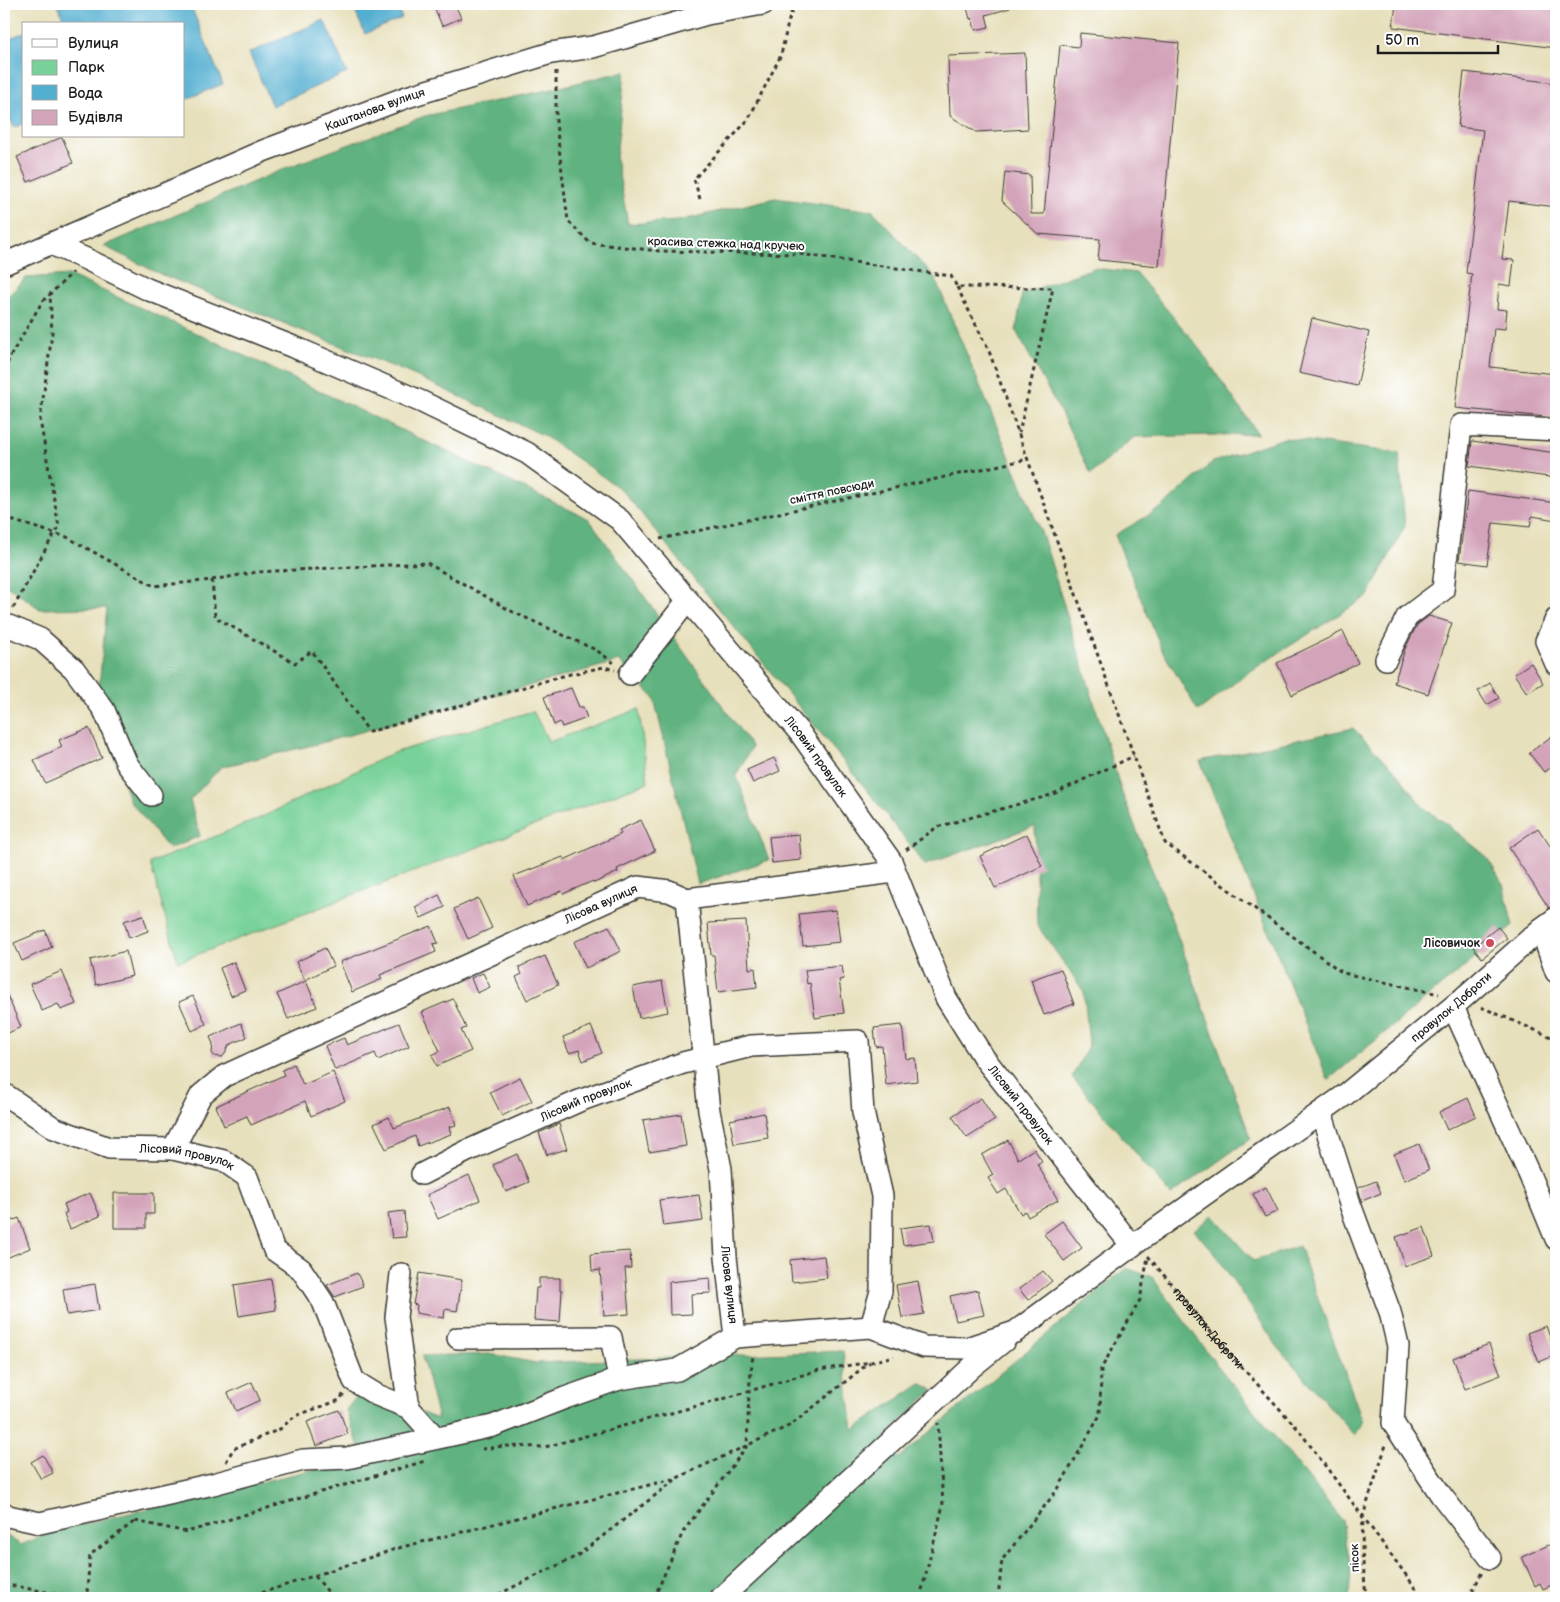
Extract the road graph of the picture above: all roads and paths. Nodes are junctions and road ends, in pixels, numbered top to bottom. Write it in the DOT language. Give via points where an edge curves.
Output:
graph roads {
  1 [pos="763,4"];
  2 [pos="794,4"];
  3 [pos="551,53"];
  4 [pos="700,199"];
  5 [pos="51,244"];
  6 [pos="86,258"];
  7 [pos="4,264"];
  8 [pos="957,288"];
  9 [pos="50,294"];
  10 [pos="4,371"];
  11 [pos="1556,430"];
  12 [pos="1019,433"];
  13 [pos="1028,458"];
  14 [pos="4,518"];
  15 [pos="55,534"];
  16 [pos="640,544"];
  17 [pos="212,580"];
  18 [pos="688,600"];
  19 [pos="1556,619"];
  20 [pos="4,624"];
  21 [pos="1386,659"];
  22 [pos="1556,664"];
  23 [pos="630,674"];
  24 [pos="1134,756"];
  25 [pos="151,795"];
  26 [pos="893,867"];
  27 [pos="687,899"];
  28 [pos="1549,923"];
  29 [pos="1556,972"];
  30 [pos="1458,1003"];
  31 [pos="1556,1039"];
  32 [pos="703,1058"];
  33 [pos="4,1094"];
  34 [pos="1321,1112"];
  35 [pos="173,1149"];
  36 [pos="422,1174"];
  37 [pos="1556,1239"];
  38 [pos="1140,1251"];
  39 [pos="401,1274"];
  40 [pos="871,1327"];
  41 [pos="1015,1332"];
  42 [pos="745,1337"];
  43 [pos="458,1338"];
  44 [pos="897,1354"];
  45 [pos="871,1362"];
  46 [pos="619,1379"];
  47 [pos="354,1381"];
  48 [pos="749,1391"];
  49 [pos="936,1400"];
  50 [pos="409,1408"];
  51 [pos="1393,1423"];
  52 [pos="747,1446"];
  53 [pos="434,1449"];
  54 [pos="478,1449"];
  55 [pos="677,1478"];
  56 [pos="214,1484"];
  57 [pos="4,1513"];
  58 [pos="1363,1516"];
  59 [pos="127,1519"];
  60 [pos="135,1521"];
  61 [pos="1490,1558"];
  62 [pos="315,1576"];
  63 [pos="4,1584"];
  64 [pos="77,1598"];
  65 [pos="93,1598"];
  66 [pos="246,1598"];
  67 [pos="333,1598"];
  68 [pos="491,1598"];
  69 [pos="654,1598"];
  70 [pos="721,1598"];
  71 [pos="920,1598"];
  72 [pos="998,1598"];
  73 [pos="1366,1598"];
  74 [pos="1423,1598"];
  75 [pos="1469,1598"];
  1 -- 3 [label="street, Каштанова вулиця" via="707,14 592,47"];
  2 -- 4 [label="path" via="781,55 748,120 694,179"];
  3 -- 5 [label="street, Каштанова вулиця" via="407,97 264,151"];
  3 -- 8 [label="path, красива стежка над кручею" via="557,72 556,123 568,221 590,243 659,251 799,254 951,276"];
  5 -- 6 [label="street, Лісовий провулок"];
  5 -- 7 [label="street, Каштанова вулиця"];
  6 -- 9 [label="path"];
  6 -- 16 [label="street, Лісовий провулок" via="147,289 422,402 527,453 620,520"];
  8 -- 12 [label="path" via="989,351"];
  8 -- 12 [label="path" via="1053,288"];
  9 -- 10 [label="path" via="42,302"];
  9 -- 15 [label="path" via="52,334 40,420 59,527"];
  11 -- 21 [label="street" via="1461,425 1442,590 1407,617"];
  12 -- 13 [label="path"];
  13 -- 16 [label="path, сміття повсюди"];
  13 -- 24 [label="path"];
  14 -- 15 [label="path"];
  15 -- 17 [label="path" via="67,537 154,586"];
  15 -- 20 [label="path"];
  16 -- 18 [label="street, Лісовий провулок"];
  17 -- 23 [label="path" via="257,572 427,563 513,612 596,650"];
  17 -- 23 [label="path" via="216,617 295,663 312,651 369,732 566,675 604,667"];
  18 -- 23 [label="street"];
  18 -- 26 [label="street, Лісовий провулок" via="800,733"];
  19 -- 22 [label="street" via="1546,641"];
  20 -- 25 [label="street" via="40,639 74,669 104,710 127,764"];
  24 -- 26 [label="path" via="1051,795 937,827"];
  24 -- 30 [label="path" via="1166,843 1343,973"];
  26 -- 27 [label="street"];
  26 -- 38 [label="street, Лісовий провулок" via="946,998 984,1058"];
  27 -- 32 [label="street, Лісова вулиця"];
  27 -- 35 [label="street, Лісова вулиця" via="669,891 638,887 224,1076 201,1095"];
  28 -- 29 [label="street"];
  28 -- 30 [label="street, провулок Доброти"];
  30 -- 31 [label="path"];
  30 -- 34 [label="street, провулок Доброти"];
  30 -- 37 [label="street"];
  32 -- 36 [label="street, Лісовий провулок" via="579,1101"];
  32 -- 40 [label="street, Лісовий провулок" via="751,1046 858,1041 863,1112 882,1196 881,1291"];
  32 -- 42 [label="street, Лісова вулиця" via="709,1112 721,1169 726,1257"];
  33 -- 35 [label="street, Лісовий провулок" via="54,1128 109,1148"];
  34 -- 38 [label="street, провулок Доброти"];
  34 -- 51 [label="street" via="1351,1207 1390,1312 1398,1346"];
  35 -- 47 [label="street, Лісовий провулок" via="224,1161 247,1177 274,1250 300,1269 323,1302"];
  38 -- 41 [label="street"];
  38 -- 58 [label="path, провулок Доброти" via="1298,1430"];
  38 -- 72 [label="path" via="1140,1300 1102,1370 1100,1416 1058,1489 1002,1560"];
  39 -- 50 [label="street" via="396,1317"];
  40 -- 41 [label="street" via="924,1347 967,1348"];
  40 -- 42 [label="street"];
  41 -- 49 [label="street"];
  42 -- 46 [label="street" via="677,1370"];
  42 -- 48 [label="path"];
  43 -- 46 [label="street" via="611,1337"];
  44 -- 45 [label="path"];
  45 -- 48 [label="path" via="819,1370"];
  45 -- 52 [label="path" via="792,1425"];
  46 -- 53 [label="street"];
  47 -- 50 [label="street"];
  47 -- 56 [label="path" via="340,1400 295,1416 280,1429 233,1449"];
  48 -- 52 [label="path"];
  48 -- 54 [label="path" via="545,1447"];
  49 -- 70 [label="street"];
  49 -- 71 [label="path" via="943,1505"];
  50 -- 53 [label="street"];
  51 -- 58 [label="path, пісок"];
  51 -- 61 [label="street" via="1440,1495"];
  52 -- 55 [label="path"];
  52 -- 69 [label="path" via="683,1532"];
  53 -- 56 [label="street" via="303,1460"];
  53 -- 60 [label="path" via="187,1532"];
  55 -- 62 [label="path" via="402,1547"];
  55 -- 68 [label="path" via="577,1556"];
  56 -- 57 [label="street" via="40,1523"];
  58 -- 73 [label="path, пісок"];
  58 -- 74 [label="path, провулок Доброти"];
  59 -- 60 [label="path"];
  60 -- 65 [label="path" via="90,1555 87,1590"];
  61 -- 75 [label="path"];
  62 -- 66 [label="path"];
  62 -- 67 [label="path"];
  63 -- 64 [label="path"];
}
